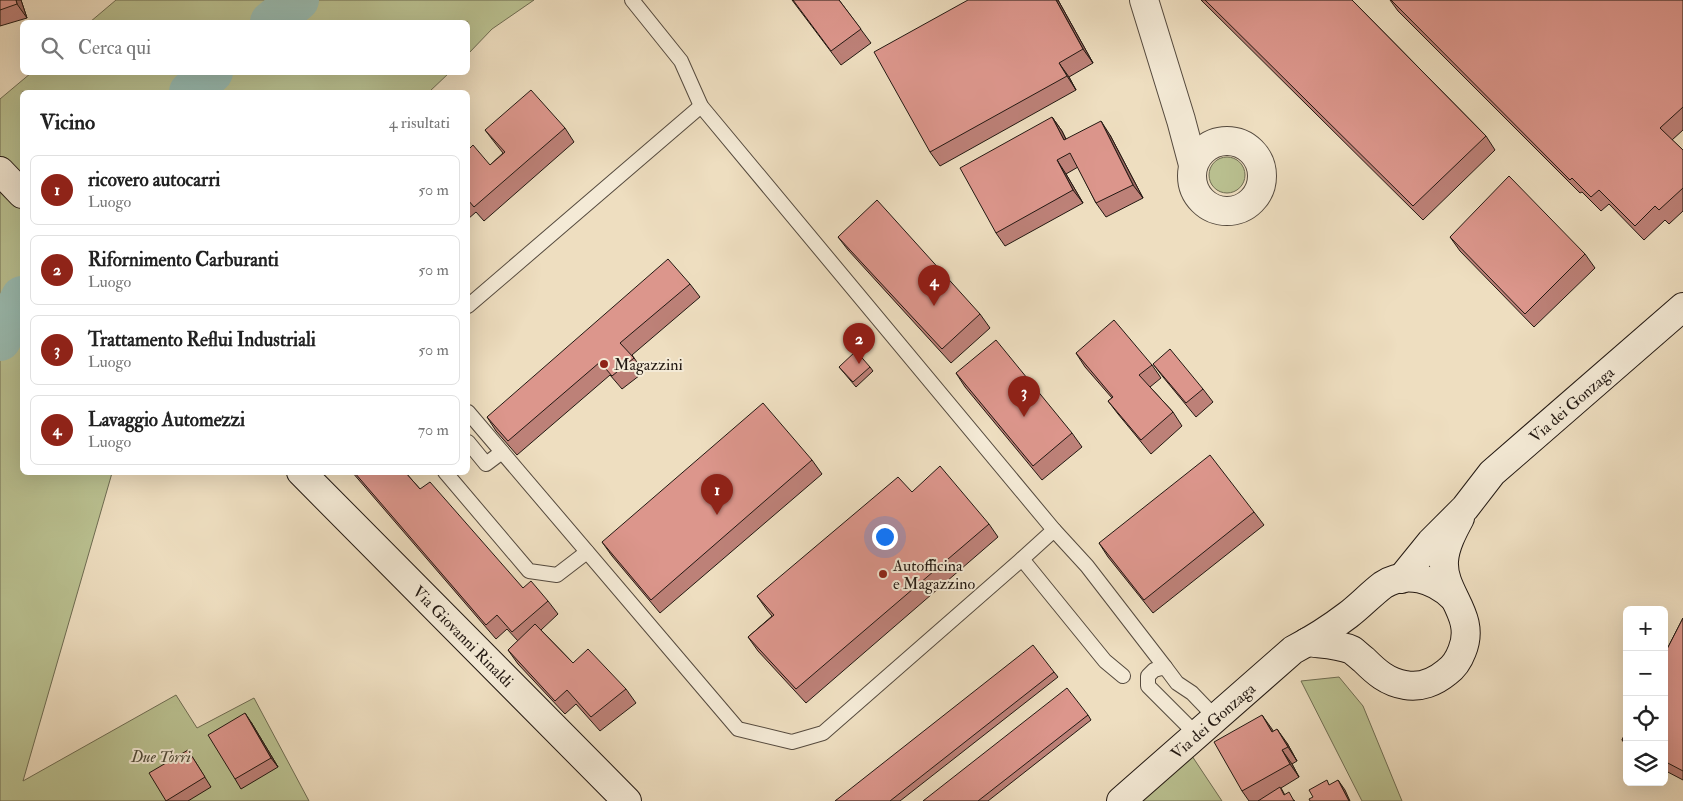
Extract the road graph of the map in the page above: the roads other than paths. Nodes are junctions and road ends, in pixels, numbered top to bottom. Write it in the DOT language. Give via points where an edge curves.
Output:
graph roads {
  1 [pos="632,0"];
  2 [pos="1144,0"];
  3 [pos="701,106"];
  4 [pos="1181,120"];
  5 [pos="1211,144"];
  6 [pos="1193,165"];
  7 [pos="1,172"];
  8 [pos="20,192"];
  9 [pos="470,304"];
  10 [pos="1683,307"];
  11 [pos="470,414"];
  12 [pos="470,444"];
  13 [pos="502,452"];
  14 [pos="304,475"];
  15 [pos="448,475"];
  16 [pos="1465,508"];
  17 [pos="1054,530"];
  18 [pos="587,552"];
  19 [pos="1022,559"];
  20 [pos="1401,579"];
  21 [pos="1453,597"];
  22 [pos="1370,598"];
  23 [pos="1307,642"];
  24 [pos="1165,667"];
  25 [pos="1371,667"];
  26 [pos="1123,676"];
  27 [pos="1206,726"];
  28 [pos="627,801"];
  29 [pos="1121,801"];
  1 -- 3 [label="lane" via="681,61"];
  2 -- 4 [label="main road"];
  3 -- 9 [label="lane"];
  3 -- 17 [label="lane"];
  4 -- 5 [label="main road"];
  4 -- 6 [label="main road"];
  5 -- 6 [label="main road"];
  5 -- 6 [label="main road" via="1235,142 1246,146 1255,155 1262,178 1260,190 1253,200 1233,211 1209,207 1194,189"];
  7 -- 8 [label="main road"];
  10 -- 16 [label="main road, Via dei Gonzaga" via="1492,473"];
  11 -- 13 [label="lane"];
  12 -- 13 [label="lane" via="486,464"];
  13 -- 18 [label="lane"];
  14 -- 28 [label="main road, Via Giovanni Rinaldi"];
  15 -- 18 [label="lane" via="529,571 557,575"];
  16 -- 20 [label="main road, Via dei Gonzaga"];
  16 -- 21 [label="main road, Via dei Gonzaga" via="1451,535 1444,560"];
  17 -- 19 [label="lane"];
  17 -- 24 [label="lane" via="1087,566"];
  18 -- 19 [label="lane" via="738,729 792,742 823,733"];
  19 -- 26 [label="lane" via="1105,661"];
  20 -- 21 [label="main road, Via dei Gonzaga" via="1430,580"];
  20 -- 22 [label="main road, Via dei Gonzaga" via="1384,585"];
  21 -- 25 [label="main road, Via dei Gonzaga" via="1461,608 1466,634 1459,659 1441,678 1418,686 1406,686 1381,676"];
  22 -- 23 [label="main road, Via dei Gonzaga"];
  22 -- 25 [label="main road, Via dei Gonzaga" via="1360,610 1356,635"];
  23 -- 25 [label="main road, Via dei Gonzaga" via="1339,645 1354,651"];
  23 -- 27 [label="main road, Via dei Gonzaga" via="1293,650"];
  24 -- 27 [label="lane" via="1192,693"];
  24 -- 27 [label="lane" via="1148,676 1148,686"];
  27 -- 29 [label="main road, Via dei Gonzaga"];
}
